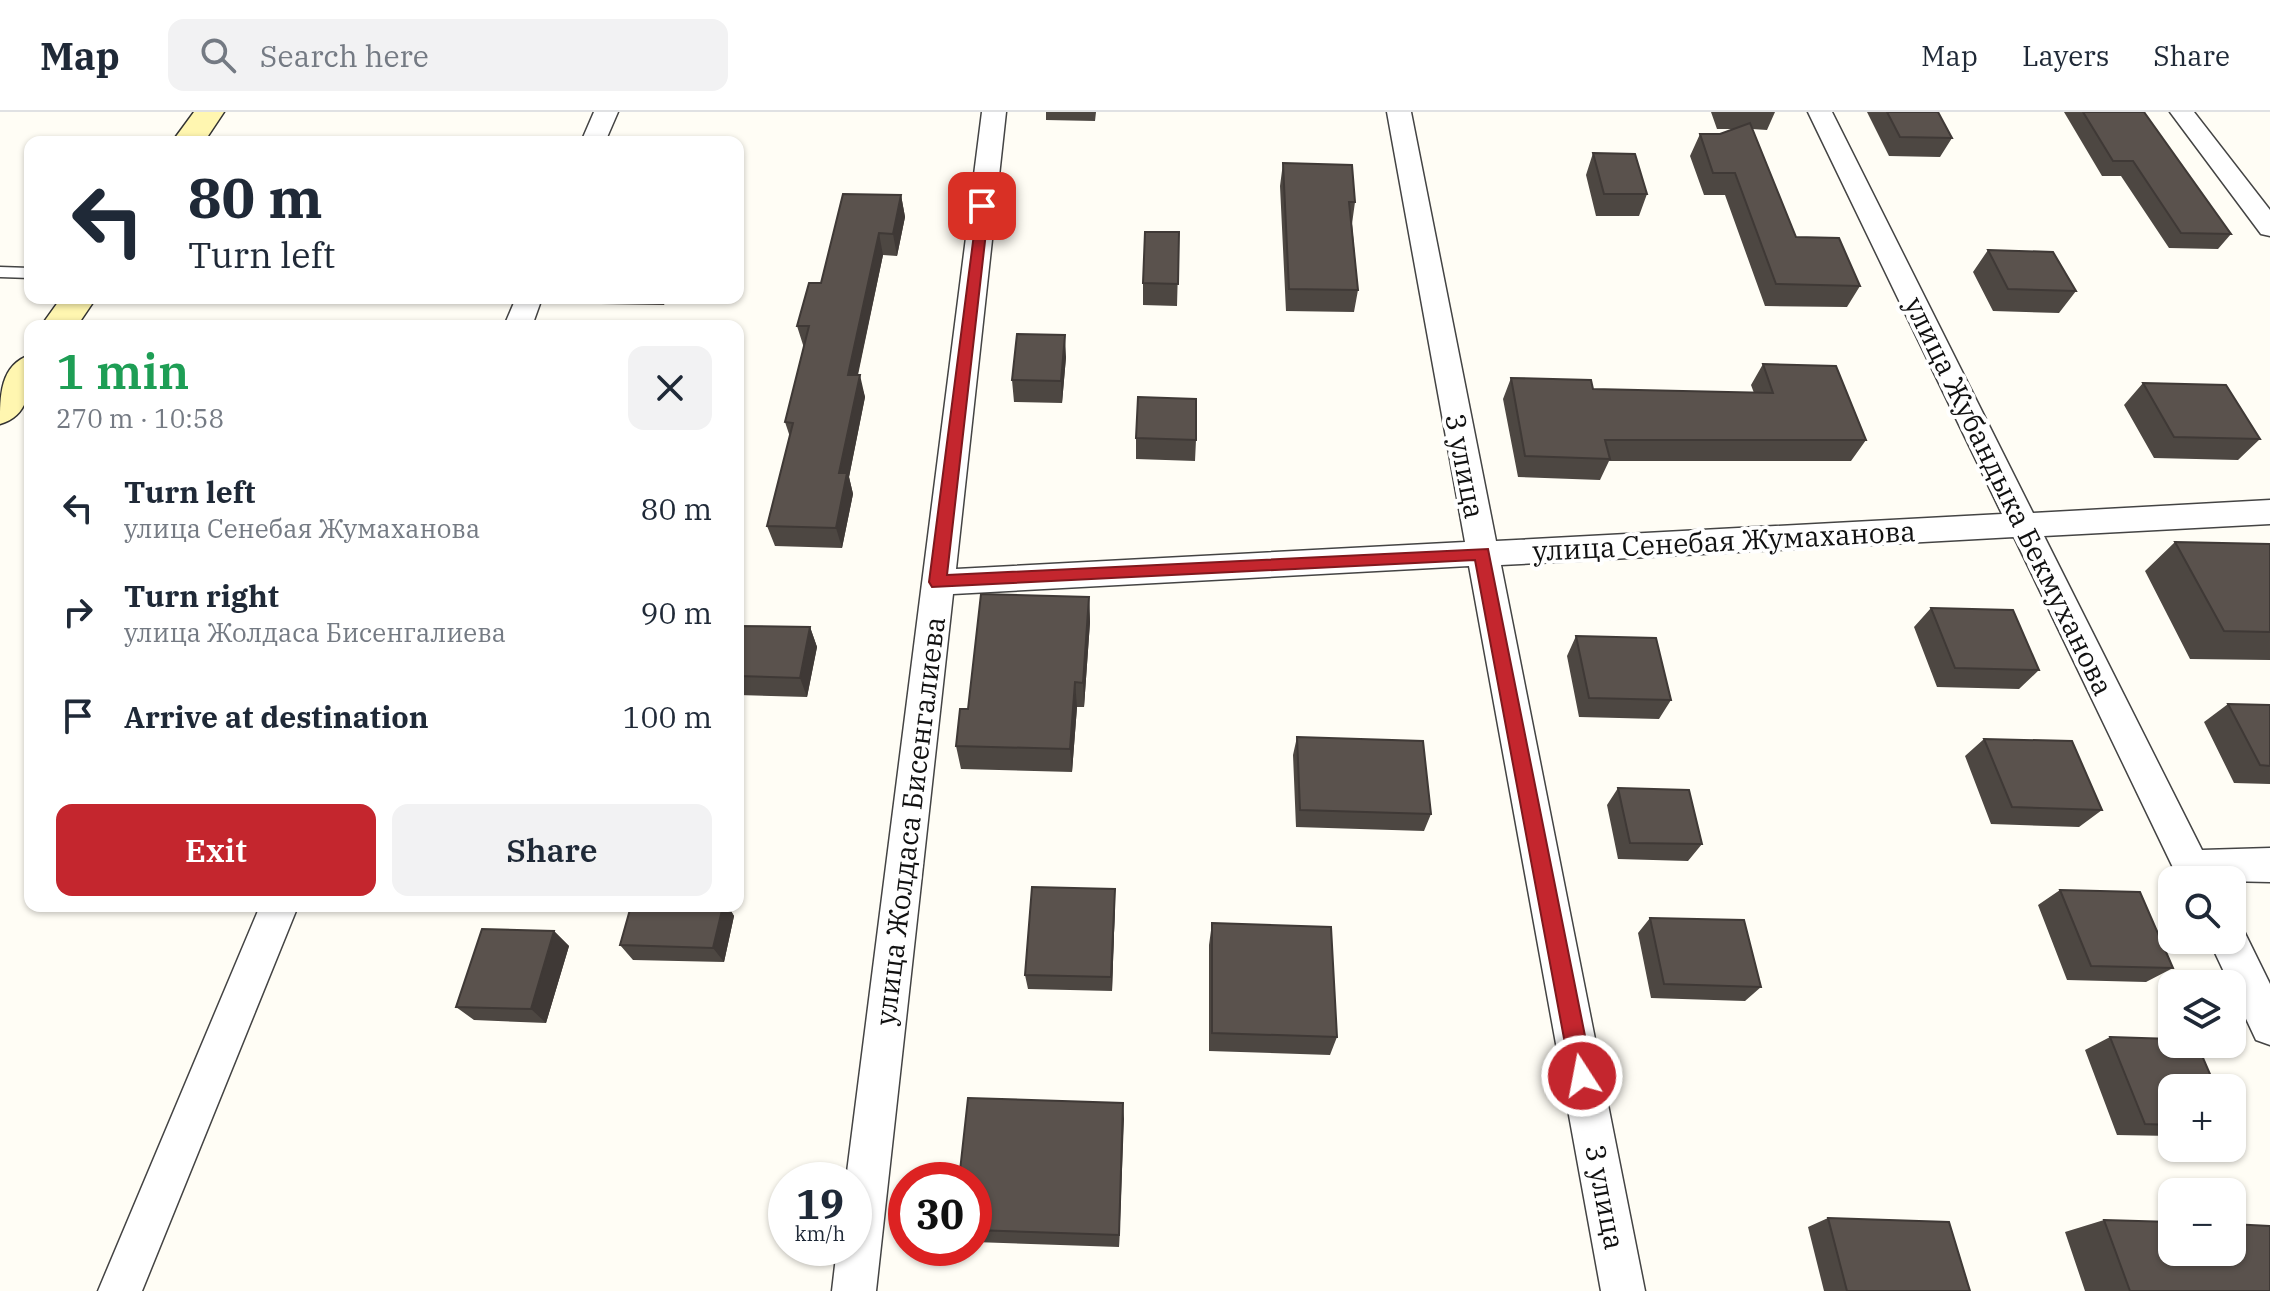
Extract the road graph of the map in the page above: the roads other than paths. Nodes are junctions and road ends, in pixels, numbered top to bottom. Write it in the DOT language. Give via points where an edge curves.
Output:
graph roads {
  1 [pos="209,112"];
  2 [pos="606,112"];
  3 [pos="994,112"];
  4 [pos="1399,112"];
  5 [pos="1820,112"];
  6 [pos="2182,112"];
  7 [pos="192,136"];
  8 [pos="596,136"];
  9 [pos="2270,228"];
  10 [pos="0,272"];
  11 [pos="24,273"];
  12 [pos="24,377"];
  13 [pos="0,411"];
  14 [pos="2270,512"];
  15 [pos="2023,525"];
  16 [pos="1482,553"];
  17 [pos="938,582"];
  18 [pos="2270,865"];
  19 [pos="2192,866"];
  20 [pos="2246,868"];
  21 [pos="277,912"];
  22 [pos="2235,954"];
  23 [pos="2270,1026"];
  24 [pos="120,1291"];
  25 [pos="854,1291"];
  26 [pos="1623,1291"];
  1 -- 7 [label="main road"];
  2 -- 8 [label="street"];
  3 -- 17 [label="street, улица Жолдаса Бисенгалиева"];
  4 -- 16 [label="street, 3 улица"];
  5 -- 15 [label="street, улица Жубандыка Бекмуханова"];
  6 -- 9 [label="street"];
  10 -- 11 [label="lane"];
  12 -- 13 [label="main road"];
  14 -- 15 [label="street, улица Сенебая Жумаханова"];
  15 -- 16 [label="street, улица Сенебая Жумаханова"];
  15 -- 19 [label="street, улица Жубандыка Бекмуханова"];
  16 -- 17 [label="street, улица Сенебая Жумаханова"];
  16 -- 26 [label="street, 3 улица"];
  17 -- 25 [label="street, улица Жолдаса Бисенгалиева"];
  18 -- 20 [label="street"];
  21 -- 24 [label="street"];
  22 -- 23 [label="street"];
}
